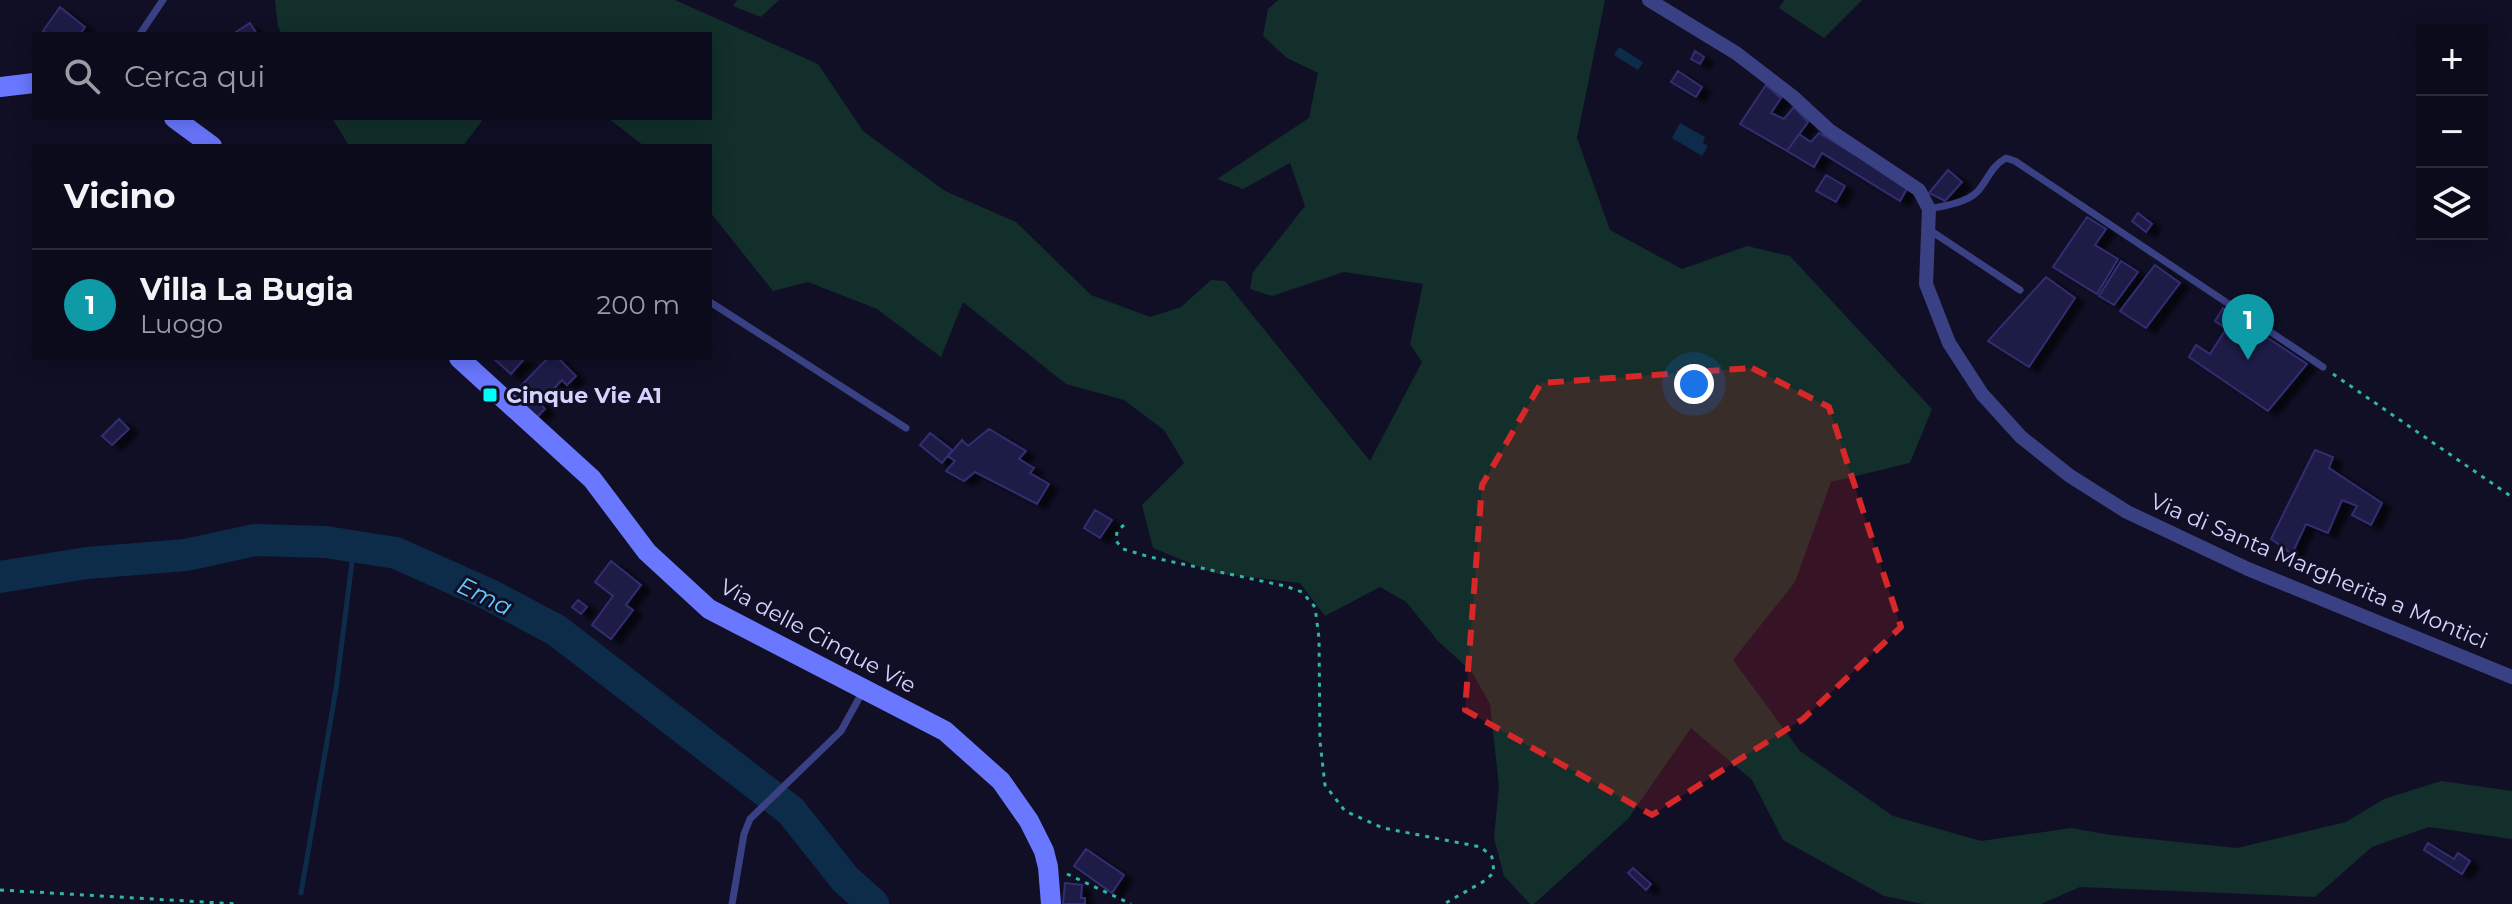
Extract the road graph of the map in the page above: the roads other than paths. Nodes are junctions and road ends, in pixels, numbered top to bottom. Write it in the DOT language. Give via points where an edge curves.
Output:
graph roads {
  1 [pos="163,0"];
  2 [pos="1649,0"];
  3 [pos="141,32"];
  4 [pos="32,83"];
  5 [pos="0,87"];
  6 [pos="177,120"];
  7 [pos="209,144"];
  8 [pos="1929,209"];
  9 [pos="1928,229"];
  10 [pos="2020,290"];
  11 [pos="712,303"];
  12 [pos="461,360"];
  13 [pos="2323,367"];
  14 [pos="906,428"];
  15 [pos="2512,677"];
  16 [pos="864,689"];
  17 [pos="732,904"];
  18 [pos="1051,904"];
  1 -- 3 [label="lane"];
  2 -- 8 [label="street" via="1736,53 1829,130 1919,190"];
  4 -- 5 [label="street"];
  6 -- 7 [label="street"];
  8 -- 9 [label="street, Via di Santa Margherita a Montici"];
  8 -- 13 [label="lane" via="1975,194 1995,164 2006,158 2015,161"];
  9 -- 10 [label="lane"];
  9 -- 15 [label="street, Via di Santa Margherita a Montici" via="1926,284 1949,343 1982,394 2021,437 2070,476 2127,512 2248,569"];
  11 -- 14 [label="lane"];
  12 -- 16 [label="street, Via delle Cinque Vie" via="592,479 647,552 709,609"];
  16 -- 17 [label="lane" via="841,731 750,819"];
  16 -- 18 [label="street, Via delle Cinque Vie" via="945,731 1001,781 1044,851"];
}
